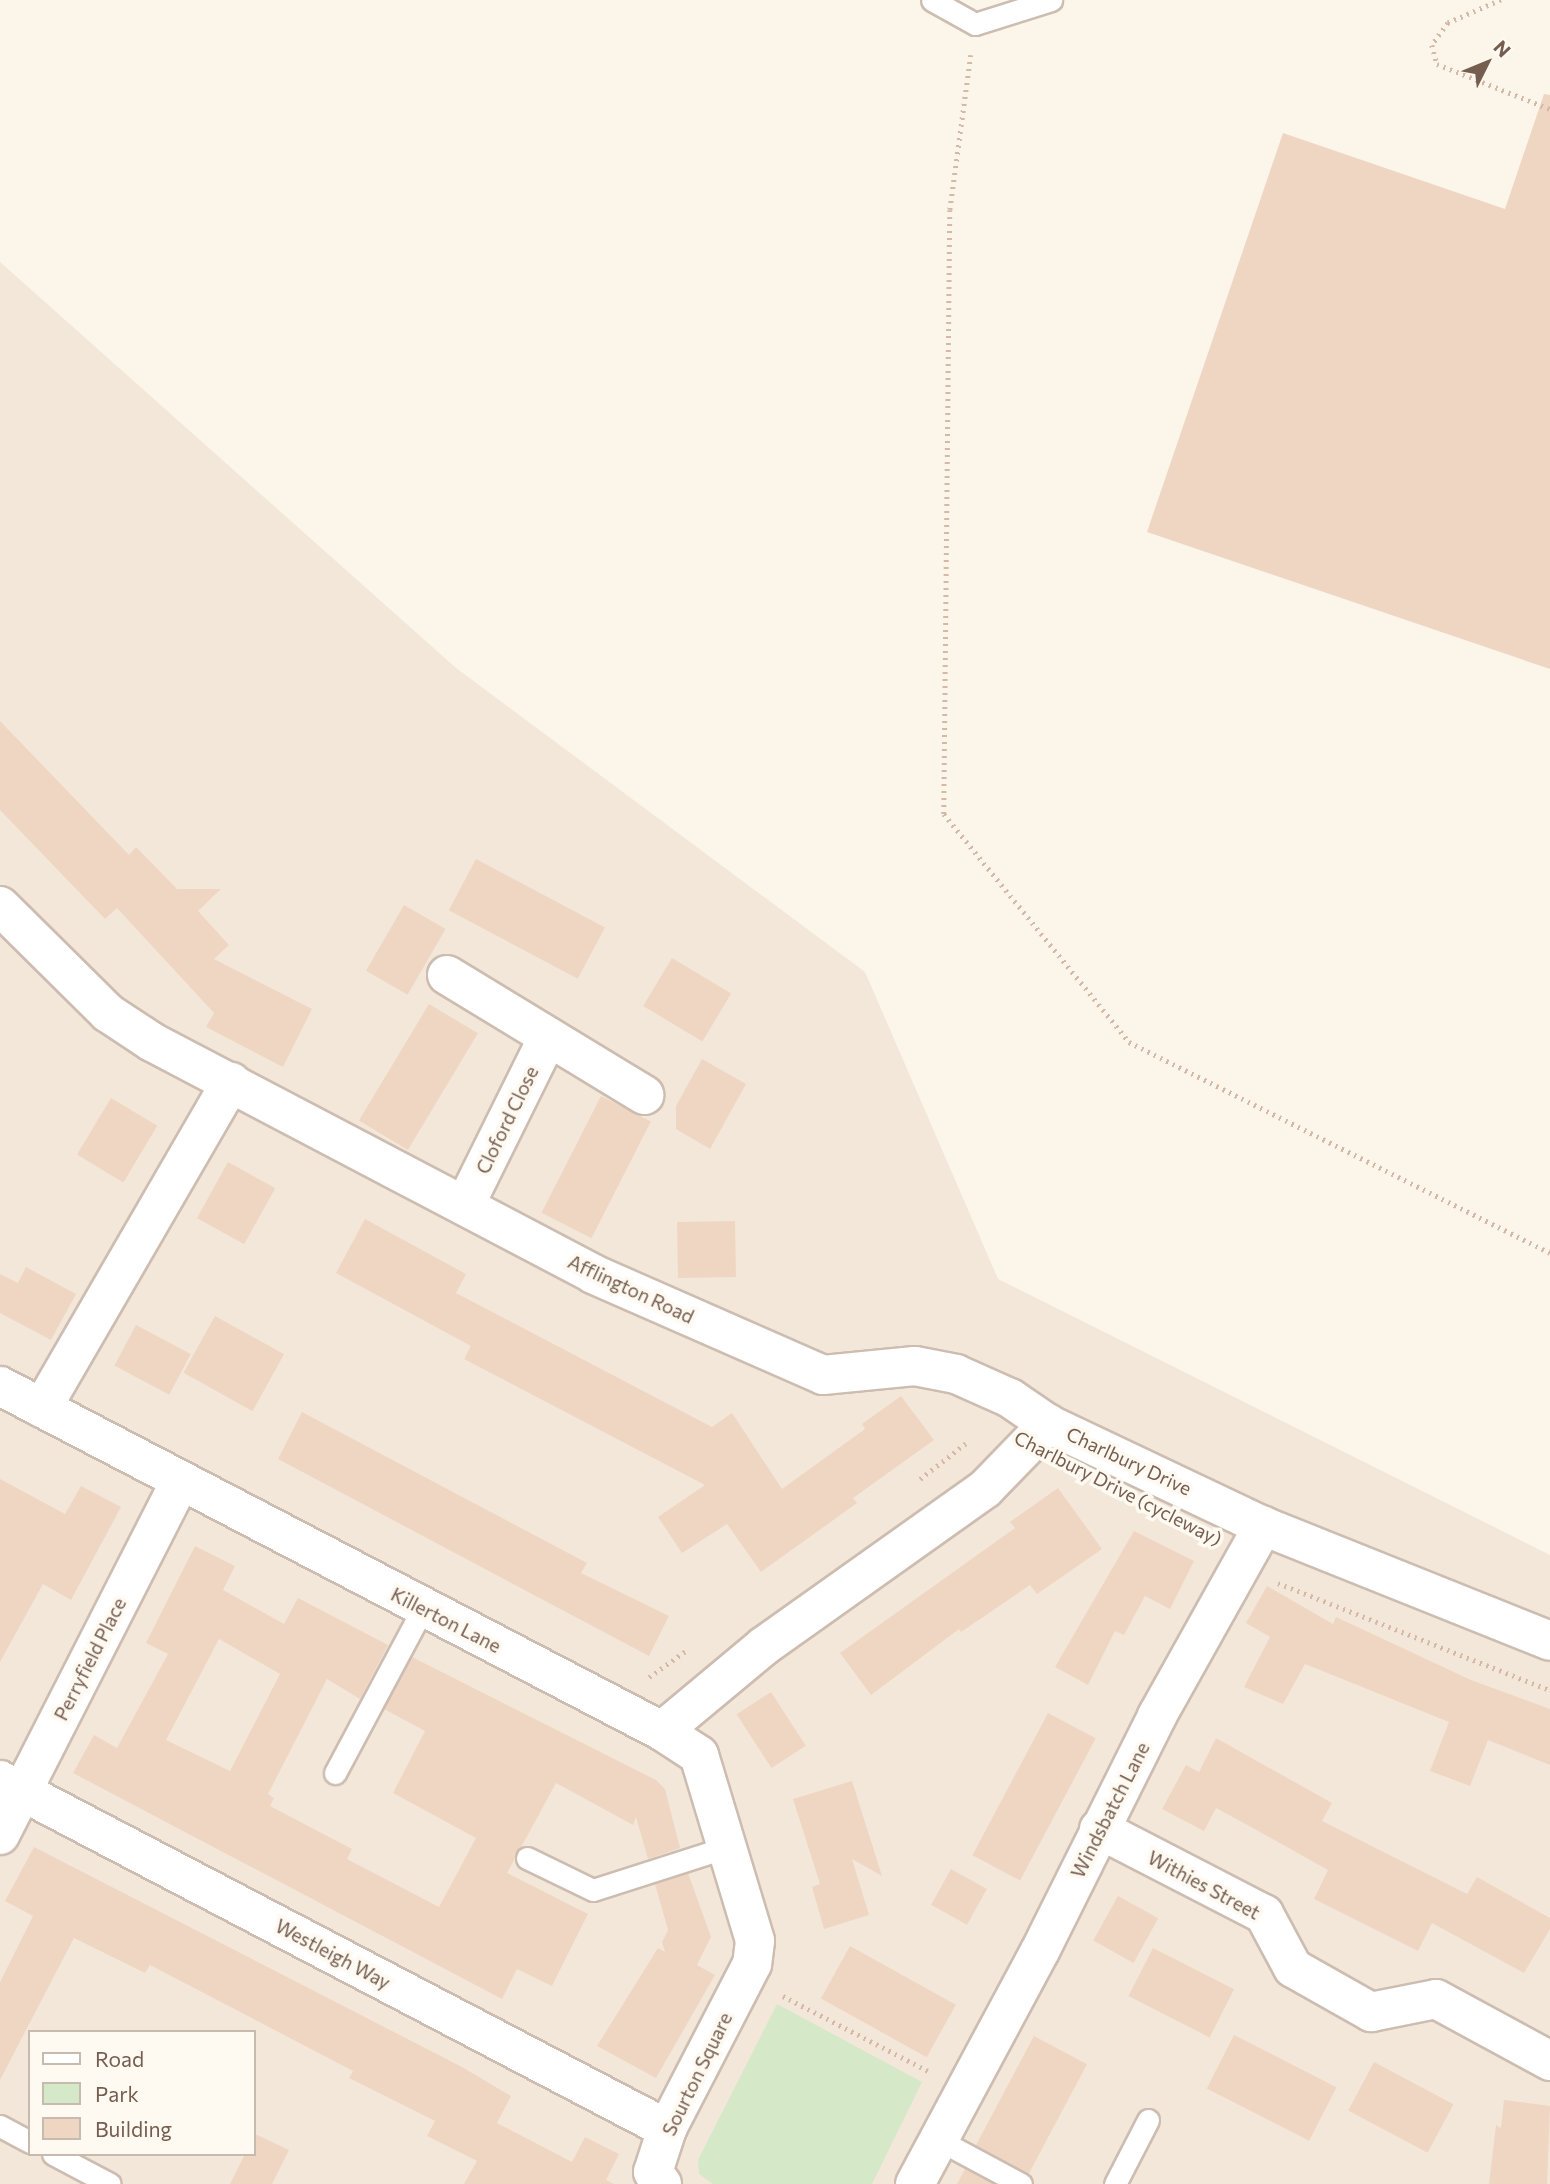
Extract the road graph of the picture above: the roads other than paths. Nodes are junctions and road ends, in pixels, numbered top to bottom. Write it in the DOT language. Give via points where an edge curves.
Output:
graph roads {
  1 [pos="932,0"];
  2 [pos="1051,0"];
  3 [pos="0,906"];
  4 [pos="447,975"];
  5 [pos="548,1037"];
  6 [pos="231,1082"];
  7 [pos="644,1095"];
  8 [pos="466,1203"];
  9 [pos="0,1386"];
  10 [pos="42,1408"];
  11 [pos="1048,1424"];
  12 [pos="179,1483"];
  13 [pos="1263,1526"];
  14 [pos="423,1608"];
  15 [pos="1550,1641"];
  16 [pos="662,1731"];
  17 [pos="335,1773"];
  18 [pos="11,1785"];
  19 [pos="1099,1829"];
  20 [pos="0,1835"];
  21 [pos="727,1847"];
  22 [pos="527,1858"];
  23 [pos="749,1970"];
  24 [pos="1550,2061"];
  25 [pos="1148,2120"];
  26 [pos="0,2126"];
  27 [pos="667,2129"];
  28 [pos="939,2140"];
  29 [pos="28,2141"];
  30 [pos="57,2156"];
  31 [pos="110,2184"];
  32 [pos="662,2184"];
  33 [pos="915,2184"];
  34 [pos="1021,2184"];
  35 [pos="1115,2184"];
  1 -- 2 [label="lane" via="975,24"];
  3 -- 6 [label="street, Afflington Road" via="108,1013 152,1042"];
  4 -- 5 [label="street"];
  5 -- 7 [label="street"];
  5 -- 8 [label="street, Cloford Close"];
  6 -- 8 [label="street, Afflington Road"];
  6 -- 10 [label="street"];
  8 -- 11 [label="street, Afflington Road" via="593,1274 798,1366 824,1374 915,1366 956,1374 1010,1398"];
  9 -- 10 [label="street, Killerton Lane"];
  10 -- 12 [label="street, Killerton Lane"];
  11 -- 13 [label="street, Charlbury Drive"];
  11 -- 16 [label="street, Charlbury Drive" via="985,1489 764,1646"];
  12 -- 14 [label="street, Killerton Lane"];
  12 -- 18 [label="street, Perryfield Place"];
  13 -- 15 [label="street, Charlbury Drive"];
  13 -- 19 [label="street, Windsbatch Lane"];
  14 -- 16 [label="street, Killerton Lane"];
  14 -- 17 [label="lane"];
  16 -- 21 [label="street, Killerton Lane" via="699,1755"];
  18 -- 20 [label="street, Perryfield Place"];
  18 -- 27 [label="street, Westleigh Way"];
  19 -- 24 [label="street, Withies Street" via="1264,1914 1293,1968 1371,2012 1436,1999"];
  19 -- 28 [label="street, Windsbatch Lane"];
  21 -- 22 [label="lane" via="593,1890"];
  21 -- 23 [label="street, Killerton Lane" via="755,1941"];
  23 -- 27 [label="street, Sourton Square"];
  25 -- 35 [label="lane"];
  26 -- 29 [label="lane"];
  27 -- 32 [label="street, Sourton Square" via="653,2172"];
  28 -- 33 [label="street"];
  28 -- 34 [label="lane"];
  30 -- 31 [label="lane"];
}
